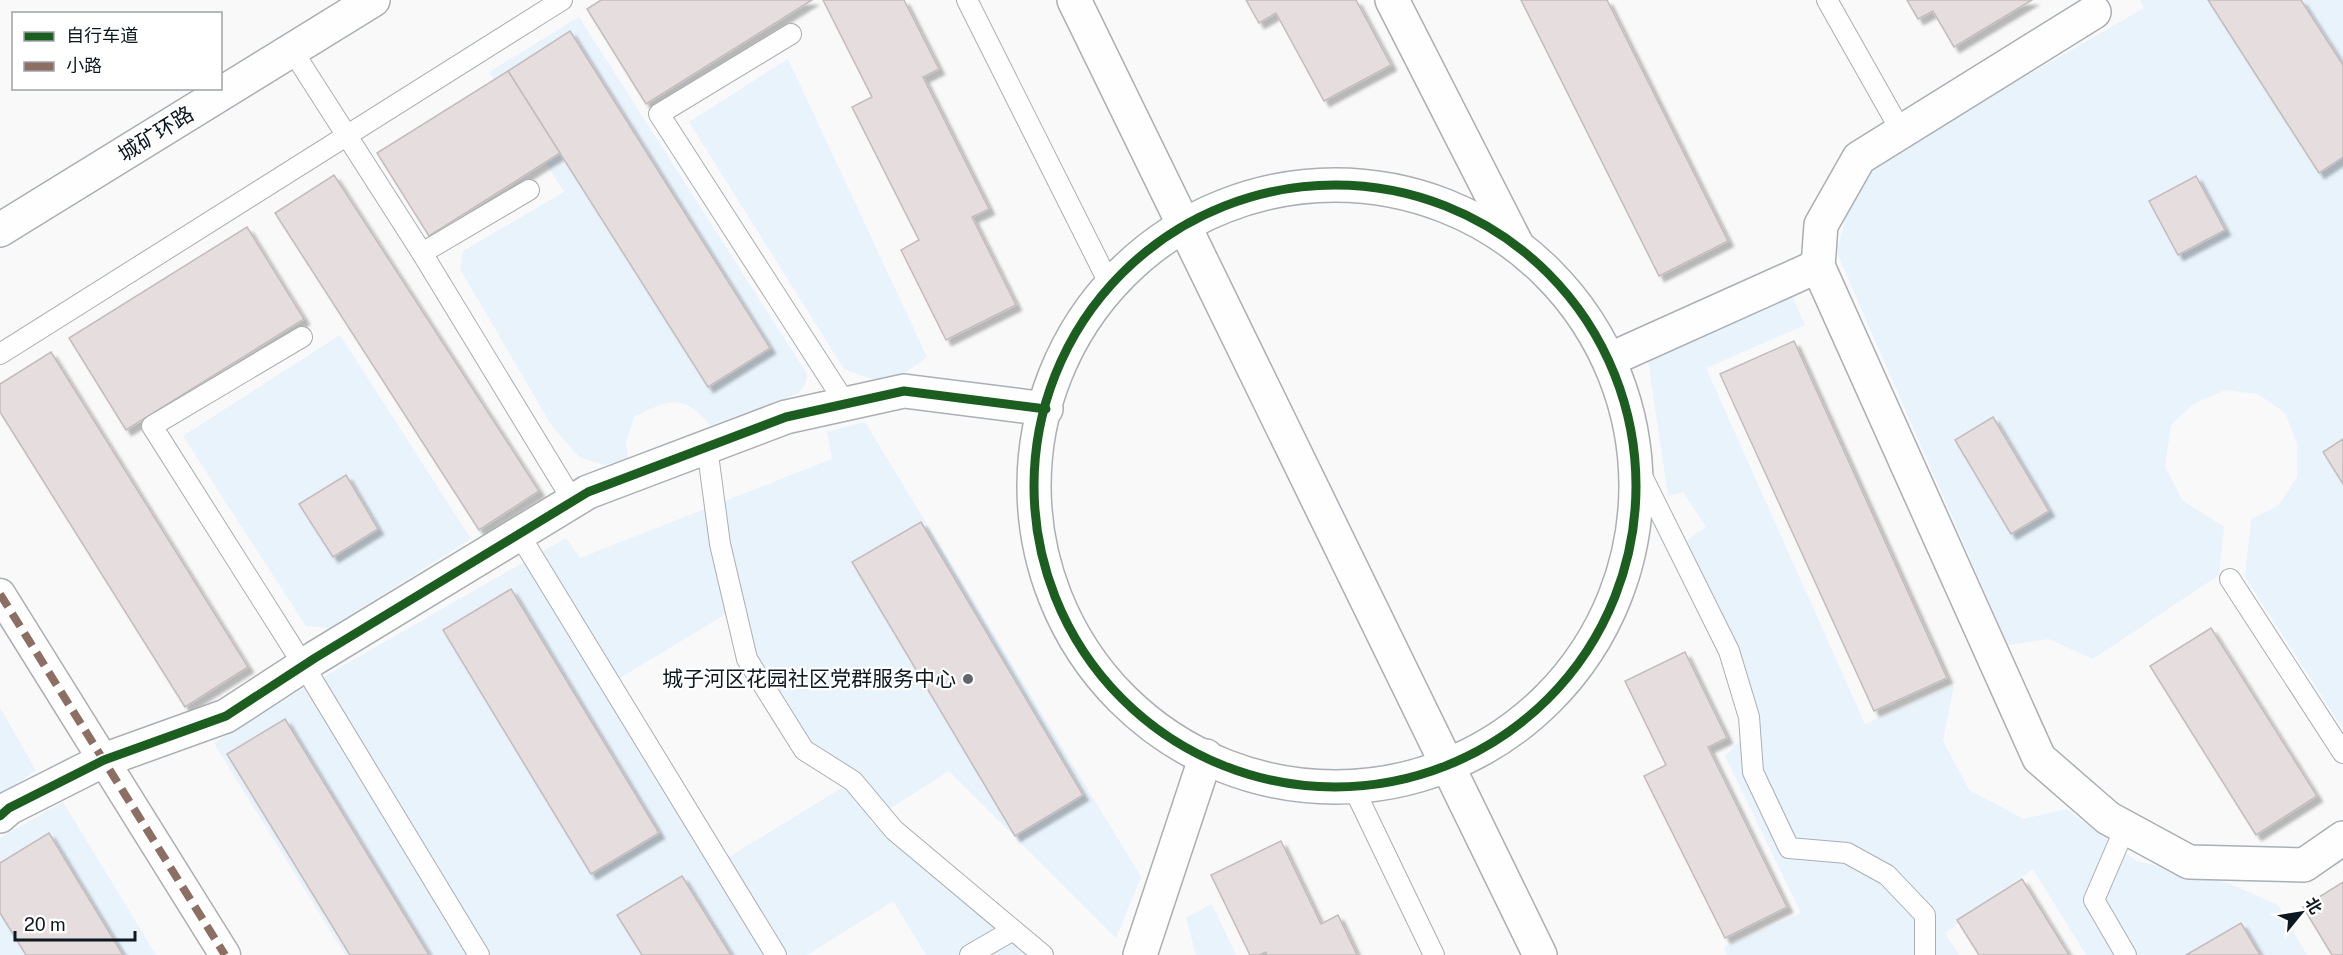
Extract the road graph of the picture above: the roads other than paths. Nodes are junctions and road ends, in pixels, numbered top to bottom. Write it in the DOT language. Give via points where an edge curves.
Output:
graph roads {
  1 [pos="373,0"];
  2 [pos="562,0"];
  3 [pos="966,0"];
  4 [pos="1074,0"];
  5 [pos="1392,0"];
  6 [pos="1827,0"];
  7 [pos="2091,6"];
  8 [pos="791,34"];
  9 [pos="292,50"];
  10 [pos="1901,131"];
  11 [pos="347,135"];
  12 [pos="529,190"];
  13 [pos="1183,222"];
  14 [pos="0,230"];
  15 [pos="1519,250"];
  16 [pos="422,253"];
  17 [pos="1818,266"];
  18 [pos="1108,283"];
  19 [pos="302,337"];
  20 [pos="0,354"];
  21 [pos="1611,359"];
  22 [pos="846,404"];
  23 [pos="1046,409"];
  24 [pos="707,447"];
  25 [pos="1636,464"];
  26 [pos="573,501"];
  27 [pos="519,534"];
  28 [pos="2230,579"];
  29 [pos="0,594"];
  30 [pos="304,666"];
  31 [pos="2343,753"];
  32 [pos="1206,756"];
  33 [pos="104,760"];
  34 [pos="1449,768"];
  35 [pos="1354,789"];
  36 [pos="0,816"];
  37 [pos="2125,828"];
  38 [pos="2343,838"];
  39 [pos="1013,930"];
  40 [pos="225,955"];
  41 [pos="479,955"];
  42 [pos="776,955"];
  43 [pos="970,955"];
  44 [pos="1043,955"];
  45 [pos="1140,955"];
  46 [pos="1434,955"];
  47 [pos="1540,955"];
  48 [pos="1925,955"];
  49 [pos="2126,955"];
  1 -- 9 [label="street, 城矿环路"];
  2 -- 11 [label="lane"];
  3 -- 18 [label="lane"];
  4 -- 13 [label="street"];
  5 -- 15 [label="street"];
  6 -- 10 [label="lane"];
  7 -- 10 [label="street"];
  8 -- 22 [label="lane" via="658,114"];
  9 -- 11 [label="lane"];
  9 -- 14 [label="street, 城矿环路"];
  10 -- 17 [label="street" via="1859,158 1821,225"];
  11 -- 16 [label="lane"];
  11 -- 20 [label="lane"];
  12 -- 16 [label="lane"];
  13 -- 15 [label="street" via="1282,187 1381,186 1475,217"];
  13 -- 18 [label="street"];
  13 -- 34 [label="street"];
  15 -- 21 [label="street" via="1555,277"];
  16 -- 26 [label="lane"];
  17 -- 21 [label="street"];
  17 -- 37 [label="street" via="2039,758"];
  18 -- 23 [label="street" via="1055,369"];
  19 -- 30 [label="lane" via="152,426"];
  21 -- 25 [label="street"];
  22 -- 23 [label="street" via="904,391"];
  22 -- 24 [label="street" via="786,417"];
  23 -- 32 [label="street" via="1032,469 1044,570 1089,662 1161,734"];
  24 -- 26 [label="street"];
  24 -- 39 [label="lane" via="720,544 747,659 804,750 853,781 894,830"];
  25 -- 34 [label="street" via="1632,550 1597,640 1535,715"];
  25 -- 48 [label="lane" via="1729,651 1749,717 1754,772 1789,848 1847,853 1887,874 1925,915"];
  26 -- 27 [label="street"];
  27 -- 30 [label="street"];
  27 -- 42 [label="lane"];
  28 -- 31 [label="lane"];
  29 -- 33 [label="street"];
  30 -- 33 [label="street" via="226,716"];
  30 -- 41 [label="lane"];
  32 -- 35 [label="street" via="1252,778"];
  32 -- 45 [label="street"];
  33 -- 36 [label="street"];
  33 -- 40 [label="street"];
  34 -- 35 [label="street"];
  34 -- 47 [label="street"];
  35 -- 46 [label="lane"];
  37 -- 38 [label="street" via="2189,862 2304,866"];
  37 -- 49 [label="lane" via="2094,900"];
  39 -- 43 [label="lane"];
  39 -- 44 [label="lane"];
}
